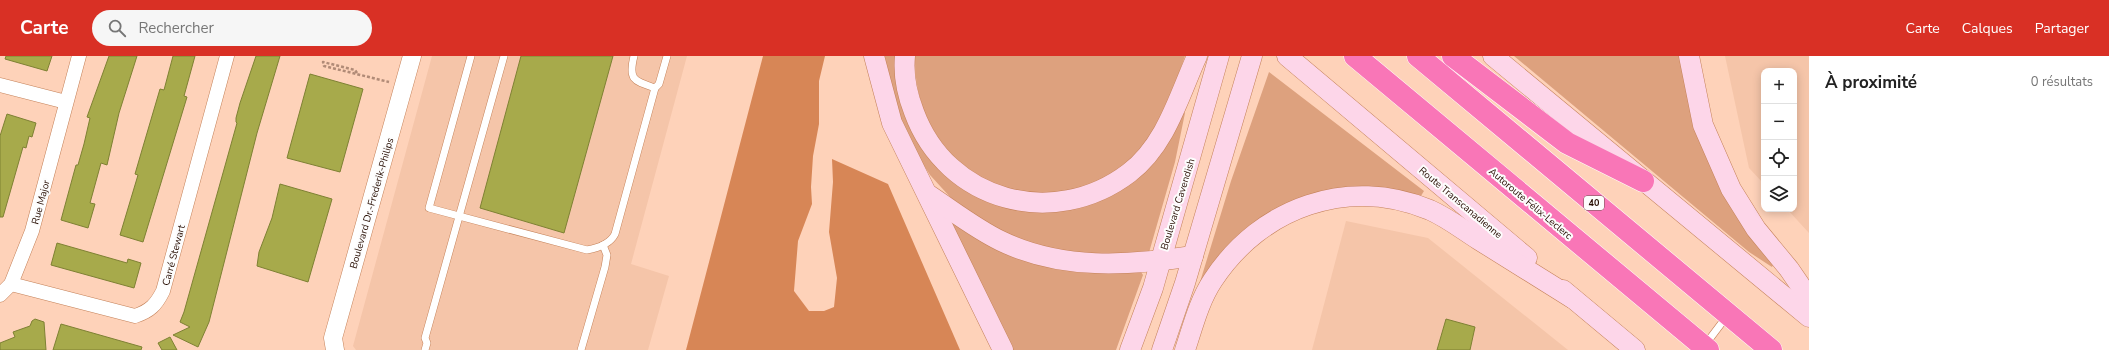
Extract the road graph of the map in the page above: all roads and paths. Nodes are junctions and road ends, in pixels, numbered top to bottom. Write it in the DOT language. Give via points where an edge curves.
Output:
graph roads {
  1 [pos="79,56"];
  2 [pos="227,56"];
  3 [pos="412,56"];
  4 [pos="471,56"];
  5 [pos="504,56"];
  6 [pos="634,56"];
  7 [pos="667,56"];
  8 [pos="874,56"];
  9 [pos="905,56"];
  10 [pos="1197,56"];
  11 [pos="1219,56"];
  12 [pos="1278,56"];
  13 [pos="1287,56"];
  14 [pos="1347,56"];
  15 [pos="1355,56"];
  16 [pos="1418,56"];
  17 [pos="1453,56"];
  18 [pos="1493,56"];
  19 [pos="1689,56"];
  20 [pos="1249,65"];
  21 [pos="357,73"];
  22 [pos="389,82"];
  23 [pos="0,85"];
  24 [pos="1323,86"];
  25 [pos="1393,87"];
  26 [pos="655,88"];
  27 [pos="66,102"];
  28 [pos="1643,181"];
  29 [pos="928,194"];
  30 [pos="459,215"];
  31 [pos="603,245"];
  32 [pos="1193,256"];
  33 [pos="1160,261"];
  34 [pos="11,284"];
  35 [pos="0,295"];
  36 [pos="1572,298"];
  37 [pos="1809,298"];
  38 [pos="1728,315"];
  39 [pos="1809,317"];
  40 [pos="1706,348"];
  41 [pos="335,350"];
  42 [pos="425,350"];
  43 [pos="581,350"];
  44 [pos="1003,350"];
  45 [pos="1130,350"];
  46 [pos="1162,350"];
  47 [pos="1185,350"];
  48 [pos="1635,350"];
  49 [pos="1771,350"];
  1 -- 27 [label="street, Rue Major"];
  2 -- 34 [label="street, Carré Stewart" via="163,291 157,303 147,312 135,316"];
  3 -- 41 [label="street, Boulevard Dr.-Frederik-Philips" via="333,338"];
  4 -- 30 [label="lane" via="429,208"];
  5 -- 30 [label="lane"];
  6 -- 26 [label="lane" via="630,69 633,78"];
  7 -- 26 [label="lane" via="659,84"];
  8 -- 29 [label="main road" via="890,116"];
  9 -- 10 [label="main road" via="906,87 916,117 931,146 942,160 982,190 1017,200 1050,203 1067,201 1098,191 1130,173 1140,163 1161,137"];
  11 -- 33 [label="main road, Boulevard Cavendish"];
  12 -- 24 [label="main road"];
  13 -- 24 [label="main road, Route Transcanadienne"];
  14 -- 25 [label="highway"];
  15 -- 25 [label="highway, Autoroute Félix-Leclerc"];
  16 -- 38 [label="highway, 40"];
  17 -- 28 [label="highway" via="1567,143"];
  18 -- 28 [label="main road"];
  19 -- 37 [label="main road" via="1703,125 1731,189 1756,230 1789,269"];
  20 -- 32 [label="main road"];
  21 -- 21 [label="path" via="324,66 323,62 355,70"];
  21 -- 22 [label="path"];
  23 -- 27 [label="street"];
  24 -- 36 [label="main road, Route Transcanadienne"];
  25 -- 40 [label="highway, Autoroute Félix-Leclerc"];
  26 -- 31 [label="lane" via="615,234"];
  27 -- 34 [label="street, Rue Major" via="32,231"];
  28 -- 39 [label="main road"];
  29 -- 33 [label="main road" via="993,237 1053,260 1081,263"];
  29 -- 44 [label="main road"];
  30 -- 31 [label="lane" via="576,249 587,250"];
  30 -- 42 [label="lane" via="425,338"];
  31 -- 43 [label="lane" via="607,255 605,267"];
  32 -- 33 [label="main road"];
  32 -- 46 [label="main road"];
  33 -- 45 [label="main road, Boulevard Cavendish"];
  34 -- 35 [label="street, Rue Major"];
  36 -- 47 [label="main road" via="1431,211 1404,201 1380,197 1332,199 1286,213 1255,232 1232,254 1212,280 1204,296"];
  36 -- 48 [label="main road, Route Transcanadienne"];
  38 -- 40 [label="lane"];
  38 -- 49 [label="highway, 40"];
}
